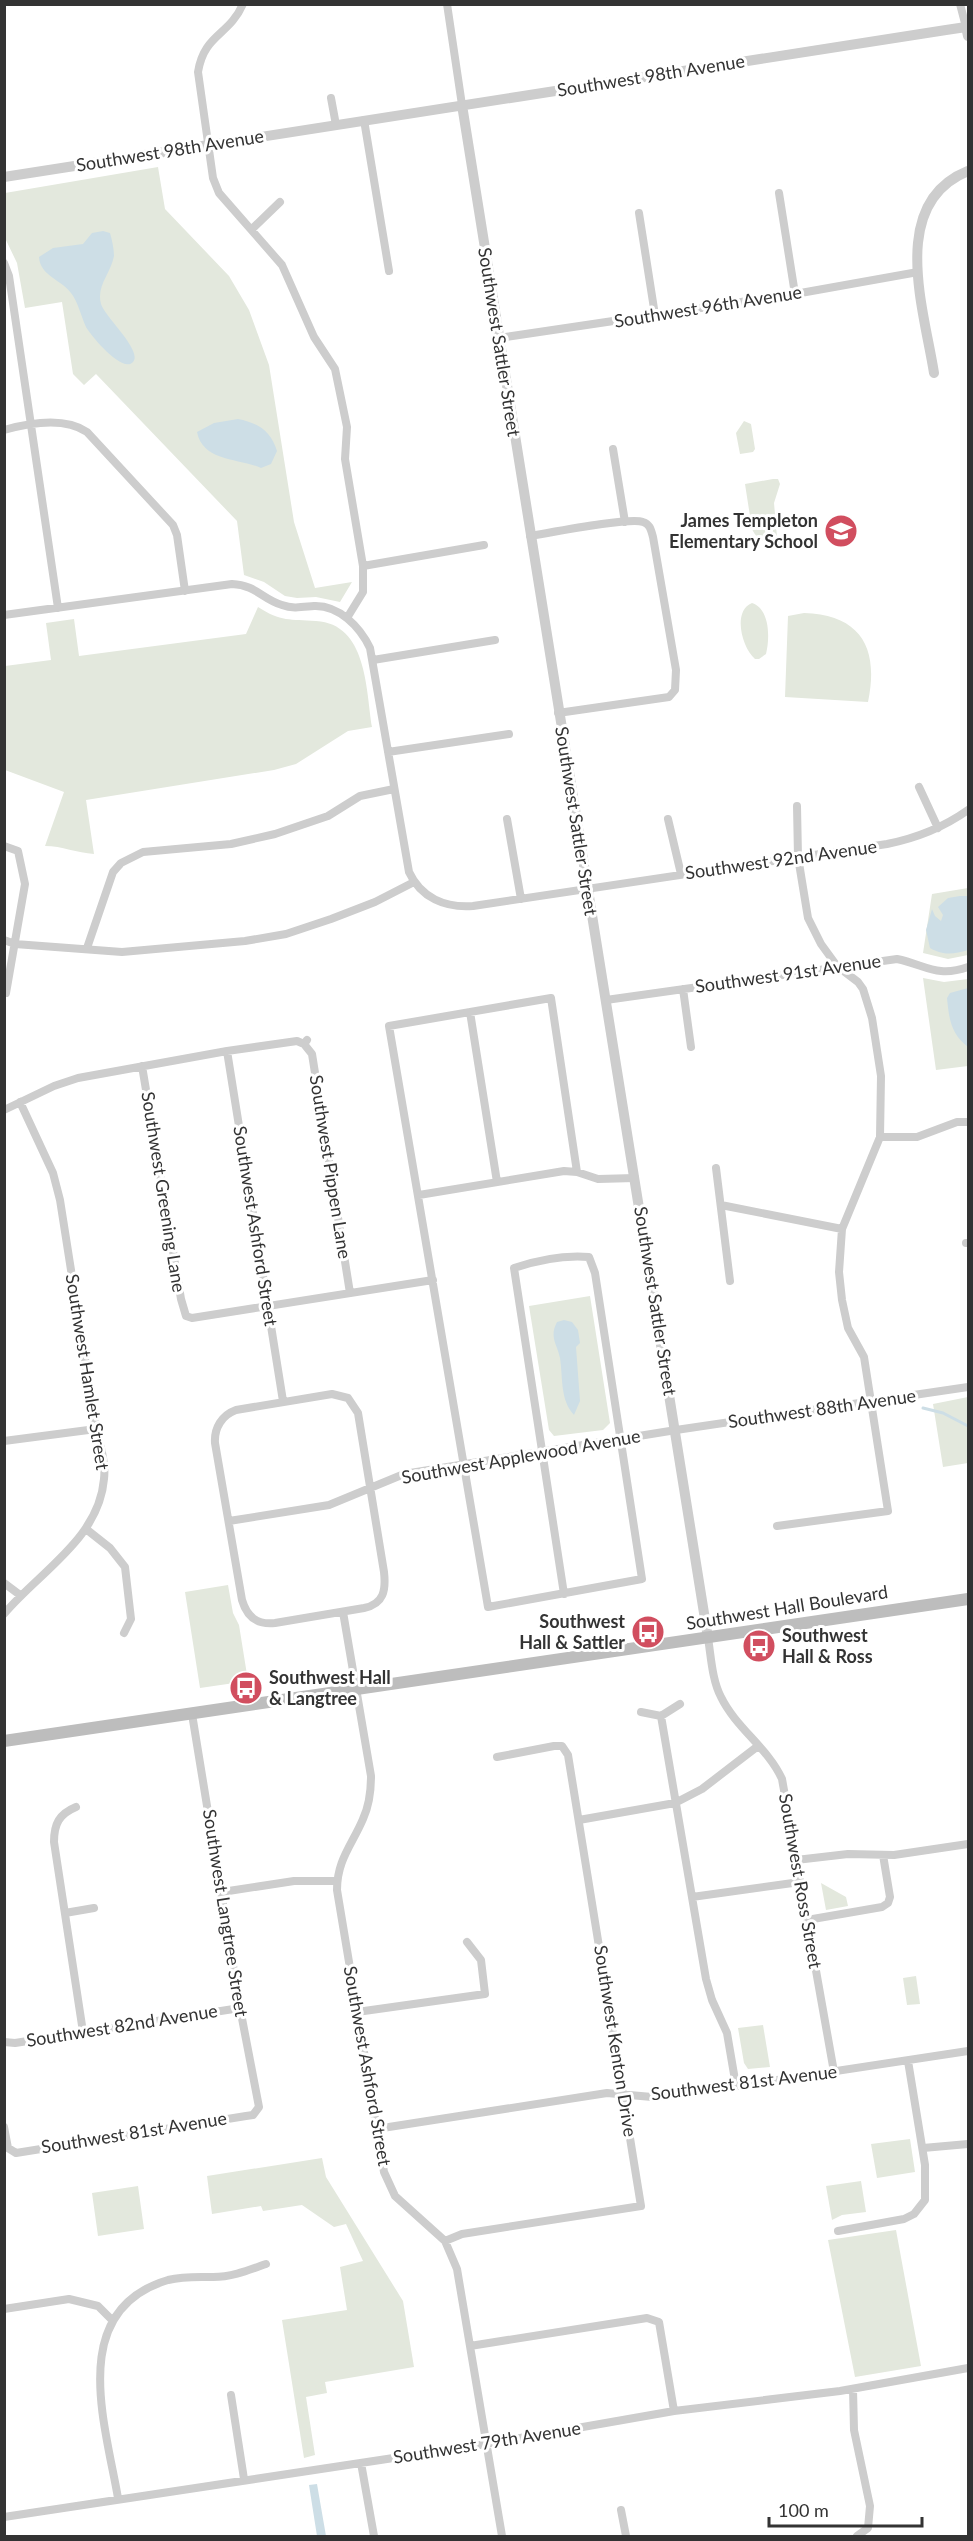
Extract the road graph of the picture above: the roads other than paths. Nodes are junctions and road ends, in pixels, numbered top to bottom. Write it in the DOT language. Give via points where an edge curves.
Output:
graph roads {
  1 [pos="243,4"];
  2 [pos="447,4"];
  3 [pos="960,4"];
  4 [pos="967,32"];
  5 [pos="331,98"];
  6 [pos="462,105"];
  7 [pos="364,120"];
  8 [pos="336,125"];
  9 [pos="208,145"];
  10 [pos="969,171"];
  11 [pos="4,177"];
  12 [pos="779,194"];
  13 [pos="280,202"];
  14 [pos="639,213"];
  15 [pos="252,229"];
  16 [pos="4,263"];
  17 [pos="389,271"];
  18 [pos="918,272"];
  19 [pos="795,294"];
  20 [pos="655,315"];
  21 [pos="499,338"];
  22 [pos="934,373"];
  23 [pos="30,425"];
  24 [pos="4,430"];
  25 [pos="614,449"];
  26 [pos="625,522"];
  27 [pos="530,536"];
  28 [pos="484,545"];
  29 [pos="363,566"];
  30 [pos="185,591"];
  31 [pos="58,608"];
  32 [pos="4,615"];
  33 [pos="347,618"];
  34 [pos="495,639"];
  35 [pos="373,660"];
  36 [pos="558,713"];
  37 [pos="509,734"];
  38 [pos="388,753"];
  39 [pos="919,787"];
  40 [pos="394,789"];
  41 [pos="797,806"];
  42 [pos="969,810"];
  43 [pos="507,819"];
  44 [pos="668,819"];
  45 [pos="938,828"];
  46 [pos="4,846"];
  47 [pos="798,857"];
  48 [pos="681,874"];
  49 [pos="414,882"];
  50 [pos="587,889"];
  51 [pos="521,899"];
  52 [pos="4,940"];
  53 [pos="15,944"];
  54 [pos="87,948"];
  55 [pos="837,966"];
  56 [pos="969,968"];
  57 [pos="683,988"];
  58 [pos="6,993"];
  59 [pos="606,1000"];
  60 [pos="470,1012"];
  61 [pos="690,1047"];
  62 [pos="226,1051"];
  63 [pos="142,1066"];
  64 [pos="20,1102"];
  65 [pos="4,1110"];
  66 [pos="969,1122"];
  67 [pos="880,1137"];
  68 [pos="716,1168"];
  69 [pos="577,1172"];
  70 [pos="635,1178"];
  71 [pos="497,1182"];
  72 [pos="419,1194"];
  73 [pos="721,1205"];
  74 [pos="842,1229"];
  75 [pos="433,1280"];
  76 [pos="730,1281"];
  77 [pos="350,1293"];
  78 [pos="268,1306"];
  79 [pos="969,1387"];
  80 [pos="283,1401"];
  81 [pos="872,1402"];
  82 [pos="96,1429"];
  83 [pos="676,1430"];
  84 [pos="4,1440"];
  85 [pos="621,1440"];
  86 [pos="543,1451"];
  87 [pos="463,1465"];
  88 [pos="370,1488"];
  89 [pos="229,1521"];
  90 [pos="777,1526"];
  91 [pos="86,1529"];
  92 [pos="4,1583"];
  93 [pos="564,1594"];
  94 [pos="20,1595"];
  95 [pos="969,1599"];
  96 [pos="343,1612"];
  97 [pos="4,1614"];
  98 [pos="123,1633"];
  99 [pos="708,1638"];
  100 [pos="356,1690"];
  101 [pos="680,1704"];
  102 [pos="641,1713"];
  103 [pos="192,1714"];
  104 [pos="662,1716"];
  105 [pos="4,1741"];
  106 [pos="758,1746"];
  107 [pos="497,1757"];
  108 [pos="675,1803"];
  109 [pos="76,1807"];
  110 [pos="579,1820"];
  111 [pos="969,1844"];
  112 [pos="883,1855"];
  113 [pos="796,1860"];
  114 [pos="337,1881"];
  115 [pos="800,1882"];
  116 [pos="222,1892"];
  117 [pos="693,1897"];
  118 [pos="94,1908"];
  119 [pos="65,1913"];
  120 [pos="807,1920"];
  121 [pos="467,1942"];
  122 [pos="240,2008"];
  123 [pos="357,2012"];
  124 [pos="83,2032"];
  125 [pos="4,2042"];
  126 [pos="969,2051"];
  127 [pos="908,2061"];
  128 [pos="834,2072"];
  129 [pos="736,2086"];
  130 [pos="623,2094"];
  131 [pos="256,2111"];
  132 [pos="4,2127"];
  133 [pos="376,2129"];
  134 [pos="969,2144"];
  135 [pos="923,2148"];
  136 [pos="838,2231"];
  137 [pos="445,2241"];
  138 [pos="266,2264"];
  139 [pos="4,2309"];
  140 [pos="112,2320"];
  141 [pos="470,2346"];
  142 [pos="969,2368"];
  143 [pos="853,2389"];
  144 [pos="231,2395"];
  145 [pos="674,2411"];
  146 [pos="486,2444"];
  147 [pos="361,2463"];
  148 [pos="244,2479"];
  149 [pos="118,2499"];
  150 [pos="621,2510"];
  151 [pos="4,2517"];
  152 [pos="374,2536"];
  153 [pos="502,2536"];
  154 [pos="626,2536"];
  155 [pos="857,2536"];
  1 -- 9 [label="street" via="237,18 213,38 200,59 198,72"];
  2 -- 6 [label="street, Southwest Sattler Street"];
  3 -- 4 [label="street"];
  4 -- 6 [label="street, Southwest 98th Avenue"];
  5 -- 8 [label="street"];
  6 -- 7 [label="street, Southwest 98th Avenue"];
  6 -- 21 [label="street, Southwest Sattler Street"];
  7 -- 8 [label="street, Southwest 98th Avenue"];
  7 -- 17 [label="street"];
  8 -- 9 [label="street, Southwest 98th Avenue"];
  9 -- 11 [label="street, Southwest 98th Avenue"];
  9 -- 15 [label="street" via="219,193"];
  10 -- 18 [label="street" via="948,182 925,211 917,243"];
  12 -- 19 [label="street"];
  13 -- 15 [label="street"];
  14 -- 20 [label="street"];
  15 -- 29 [label="street" via="282,265 314,337 335,369 347,427 345,459"];
  16 -- 23 [label="street"];
  18 -- 19 [label="street, Southwest 96th Avenue"];
  18 -- 22 [label="street"];
  19 -- 20 [label="street, Southwest 96th Avenue"];
  20 -- 21 [label="street, Southwest 96th Avenue"];
  21 -- 27 [label="street, Southwest Sattler Street"];
  23 -- 24 [label="street"];
  23 -- 30 [label="street" via="78,426 166,515 177,535"];
  23 -- 31 [label="street"];
  25 -- 26 [label="street"];
  26 -- 27 [label="street"];
  26 -- 36 [label="street" via="642,521 653,537 676,670 675,690 669,697"];
  27 -- 36 [label="street, Southwest Sattler Street"];
  28 -- 29 [label="street"];
  29 -- 33 [label="street" via="363,592"];
  30 -- 31 [label="street"];
  30 -- 33 [label="street" via="247,585 291,608 321,607"];
  31 -- 32 [label="street"];
  33 -- 35 [label="street" via="365,638"];
  34 -- 35 [label="street"];
  35 -- 38 [label="street"];
  36 -- 50 [label="street, Southwest Sattler Street"];
  37 -- 38 [label="street"];
  38 -- 40 [label="street"];
  39 -- 45 [label="street"];
  40 -- 49 [label="street"];
  40 -- 54 [label="street" via="360,796 328,816 275,834 231,844 132,856 113,872"];
  41 -- 47 [label="street"];
  42 -- 45 [label="street, Southwest 92nd Avenue"];
  43 -- 51 [label="street"];
  44 -- 48 [label="street"];
  45 -- 47 [label="street, Southwest 92nd Avenue" via="894,843"];
  46 -- 53 [label="street" via="18,851 25,885"];
  47 -- 48 [label="street, Southwest 92nd Avenue"];
  47 -- 55 [label="street" via="808,918"];
  48 -- 50 [label="street, Southwest 92nd Avenue"];
  49 -- 51 [label="street, Southwest 92nd Avenue" via="436,901 453,906"];
  49 -- 54 [label="street" via="375,903 286,934 161,950 122,952"];
  50 -- 51 [label="street, Southwest 92nd Avenue"];
  50 -- 59 [label="street, Southwest Sattler Street"];
  52 -- 53 [label="street"];
  53 -- 54 [label="street"];
  53 -- 58 [label="street"];
  55 -- 56 [label="street, Southwest 91st Avenue" via="897,959 949,973"];
  55 -- 57 [label="street, Southwest 91st Avenue"];
  55 -- 67 [label="street" via="858,982 872,1018 881,1076"];
  57 -- 59 [label="street, Southwest 91st Avenue"];
  57 -- 61 [label="street"];
  59 -- 70 [label="street, Southwest Sattler Street"];
  60 -- 69 [label="street" via="551,998"];
  60 -- 71 [label="street"];
  60 -- 72 [label="street" via="389,1026"];
  62 -- 63 [label="street"];
  62 -- 77 [label="street, Southwest Pippen Lane" via="305,1042 312,1054"];
  62 -- 78 [label="street, Southwest Ashford Street"];
  63 -- 64 [label="street" via="67,1080"];
  63 -- 78 [label="street, Southwest Greening Lane" via="186,1316"];
  64 -- 65 [label="street"];
  64 -- 82 [label="street, Southwest Hamlet Street" via="53,1173 60,1200"];
  66 -- 67 [label="street" via="957,1122 917,1137"];
  67 -- 74 [label="street"];
  68 -- 73 [label="street"];
  69 -- 70 [label="street" via="598,1179"];
  69 -- 71 [label="street"];
  70 -- 83 [label="street, Southwest Sattler Street"];
  71 -- 72 [label="street"];
  72 -- 75 [label="street"];
  73 -- 74 [label="street"];
  73 -- 76 [label="street"];
  74 -- 81 [label="street" via="842,1300 848,1328 864,1358"];
  75 -- 77 [label="street"];
  75 -- 87 [label="street"];
  77 -- 78 [label="street"];
  78 -- 80 [label="street, Southwest Ashford Street"];
  79 -- 81 [label="street, Southwest 88th Avenue"];
  80 -- 88 [label="street" via="332,1394 352,1402 359,1420"];
  80 -- 89 [label="street" via="230,1412 218,1426 215,1443"];
  81 -- 83 [label="street, Southwest 88th Avenue"];
  81 -- 90 [label="street" via="888,1511"];
  82 -- 84 [label="street"];
  82 -- 91 [label="street, Southwest Hamlet Street" via="104,1480 95,1515"];
  83 -- 85 [label="street, Southwest Applewood Avenue"];
  83 -- 99 [label="street, Southwest Sattler Street"];
  85 -- 86 [label="street, Southwest Applewood Avenue"];
  85 -- 86 [label="street" via="596,1273 589,1257 575,1256 514,1268"];
  85 -- 93 [label="street" via="642,1579"];
  86 -- 87 [label="street, Southwest Applewood Avenue"];
  86 -- 93 [label="street"];
  87 -- 88 [label="street, Southwest Applewood Avenue" via="404,1474"];
  87 -- 93 [label="street" via="488,1607"];
  88 -- 89 [label="street, Southwest Applewood Avenue" via="329,1505"];
  88 -- 96 [label="street" via="384,1590 377,1604"];
  89 -- 96 [label="street" via="242,1600 252,1619 267,1624"];
  91 -- 94 [label="street, Southwest Hamlet Street"];
  91 -- 98 [label="street" via="110,1548 125,1567 131,1619"];
  92 -- 94 [label="street"];
  94 -- 97 [label="street, Southwest Hamlet Street"];
  95 -- 99 [label="main road, Southwest Hall Boulevard"];
  96 -- 100 [label="street, Southwest Ashford Street"];
  99 -- 100 [label="main road, Southwest Hall Boulevard"];
  99 -- 106 [label="street, Southwest Ross Street" via="720,1697"];
  100 -- 103 [label="main road, Southwest Hall Boulevard"];
  100 -- 114 [label="street, Southwest Ashford Street" via="371,1788 364,1817 345,1852"];
  101 -- 104 [label="street"];
  102 -- 104 [label="street"];
  103 -- 105 [label="main road, Southwest Hall Boulevard"];
  103 -- 116 [label="street, Southwest Langtree Street"];
  104 -- 108 [label="street"];
  106 -- 108 [label="street" via="702,1789"];
  106 -- 113 [label="street, Southwest Ross Street" via="782,1779"];
  107 -- 110 [label="street, Southwest Kenton Drive" via="562,1746 568,1755"];
  108 -- 110 [label="street"];
  108 -- 117 [label="street"];
  109 -- 119 [label="street" via="58,1819 54,1833"];
  110 -- 130 [label="street, Southwest Kenton Drive"];
  111 -- 112 [label="street"];
  112 -- 113 [label="street" via="848,1854"];
  112 -- 120 [label="street" via="888,1903"];
  113 -- 115 [label="street, Southwest Ross Street"];
  114 -- 116 [label="street" via="294,1881"];
  114 -- 123 [label="street, Southwest Ashford Street"];
  115 -- 117 [label="street"];
  115 -- 120 [label="street, Southwest Ross Street"];
  116 -- 122 [label="street, Southwest Langtree Street"];
  117 -- 129 [label="street" via="710,1993 727,2033"];
  118 -- 119 [label="street"];
  119 -- 124 [label="street"];
  120 -- 128 [label="street, Southwest Ross Street"];
  121 -- 123 [label="street" via="481,1960 485,1994"];
  122 -- 124 [label="street, Southwest 82nd Avenue"];
  122 -- 131 [label="street, Southwest Langtree Street" via="258,2101"];
  123 -- 133 [label="street, Southwest Ashford Street"];
  124 -- 125 [label="street, Southwest 82nd Avenue"];
  126 -- 127 [label="street, Southwest 81st Avenue"];
  127 -- 128 [label="street, Southwest 81st Avenue"];
  127 -- 135 [label="street"];
  128 -- 129 [label="street, Southwest 81st Avenue"];
  129 -- 130 [label="street, Southwest 81st Avenue" via="652,2097"];
  130 -- 133 [label="street, Southwest 81st Avenue" via="607,2093"];
  130 -- 137 [label="street, Southwest Kenton Drive" via="641,2206 462,2234"];
  131 -- 132 [label="street, Southwest 81st Avenue" via="246,2116 21,2153 11,2151"];
  133 -- 137 [label="street, Southwest Ashford Street" via="384,2172 395,2196"];
  134 -- 135 [label="street"];
  135 -- 136 [label="street" via="927,2192 918,2210 904,2219"];
  137 -- 141 [label="street, Southwest Ashford Street" via="457,2269"];
  138 -- 140 [label="street" via="240,2273 192,2275 146,2288"];
  139 -- 140 [label="street" via="69,2299 98,2306"];
  140 -- 149 [label="street" via="99,2365 99,2389"];
  141 -- 145 [label="street" via="647,2318 659,2322"];
  141 -- 146 [label="street, Southwest Ashford Street"];
  142 -- 143 [label="street, Southwest 79th Avenue"];
  143 -- 145 [label="street, Southwest 79th Avenue"];
  143 -- 155 [label="street" via="854,2430 870,2506 868,2528"];
  144 -- 148 [label="street"];
  145 -- 146 [label="street, Southwest 79th Avenue"];
  146 -- 147 [label="street, Southwest 79th Avenue"];
  146 -- 153 [label="street, Southwest Ashford Street"];
  147 -- 148 [label="street, Southwest 79th Avenue"];
  147 -- 152 [label="street"];
  148 -- 149 [label="street, Southwest 79th Avenue"];
  149 -- 151 [label="street, Southwest 79th Avenue"];
  150 -- 154 [label="street"];
}
